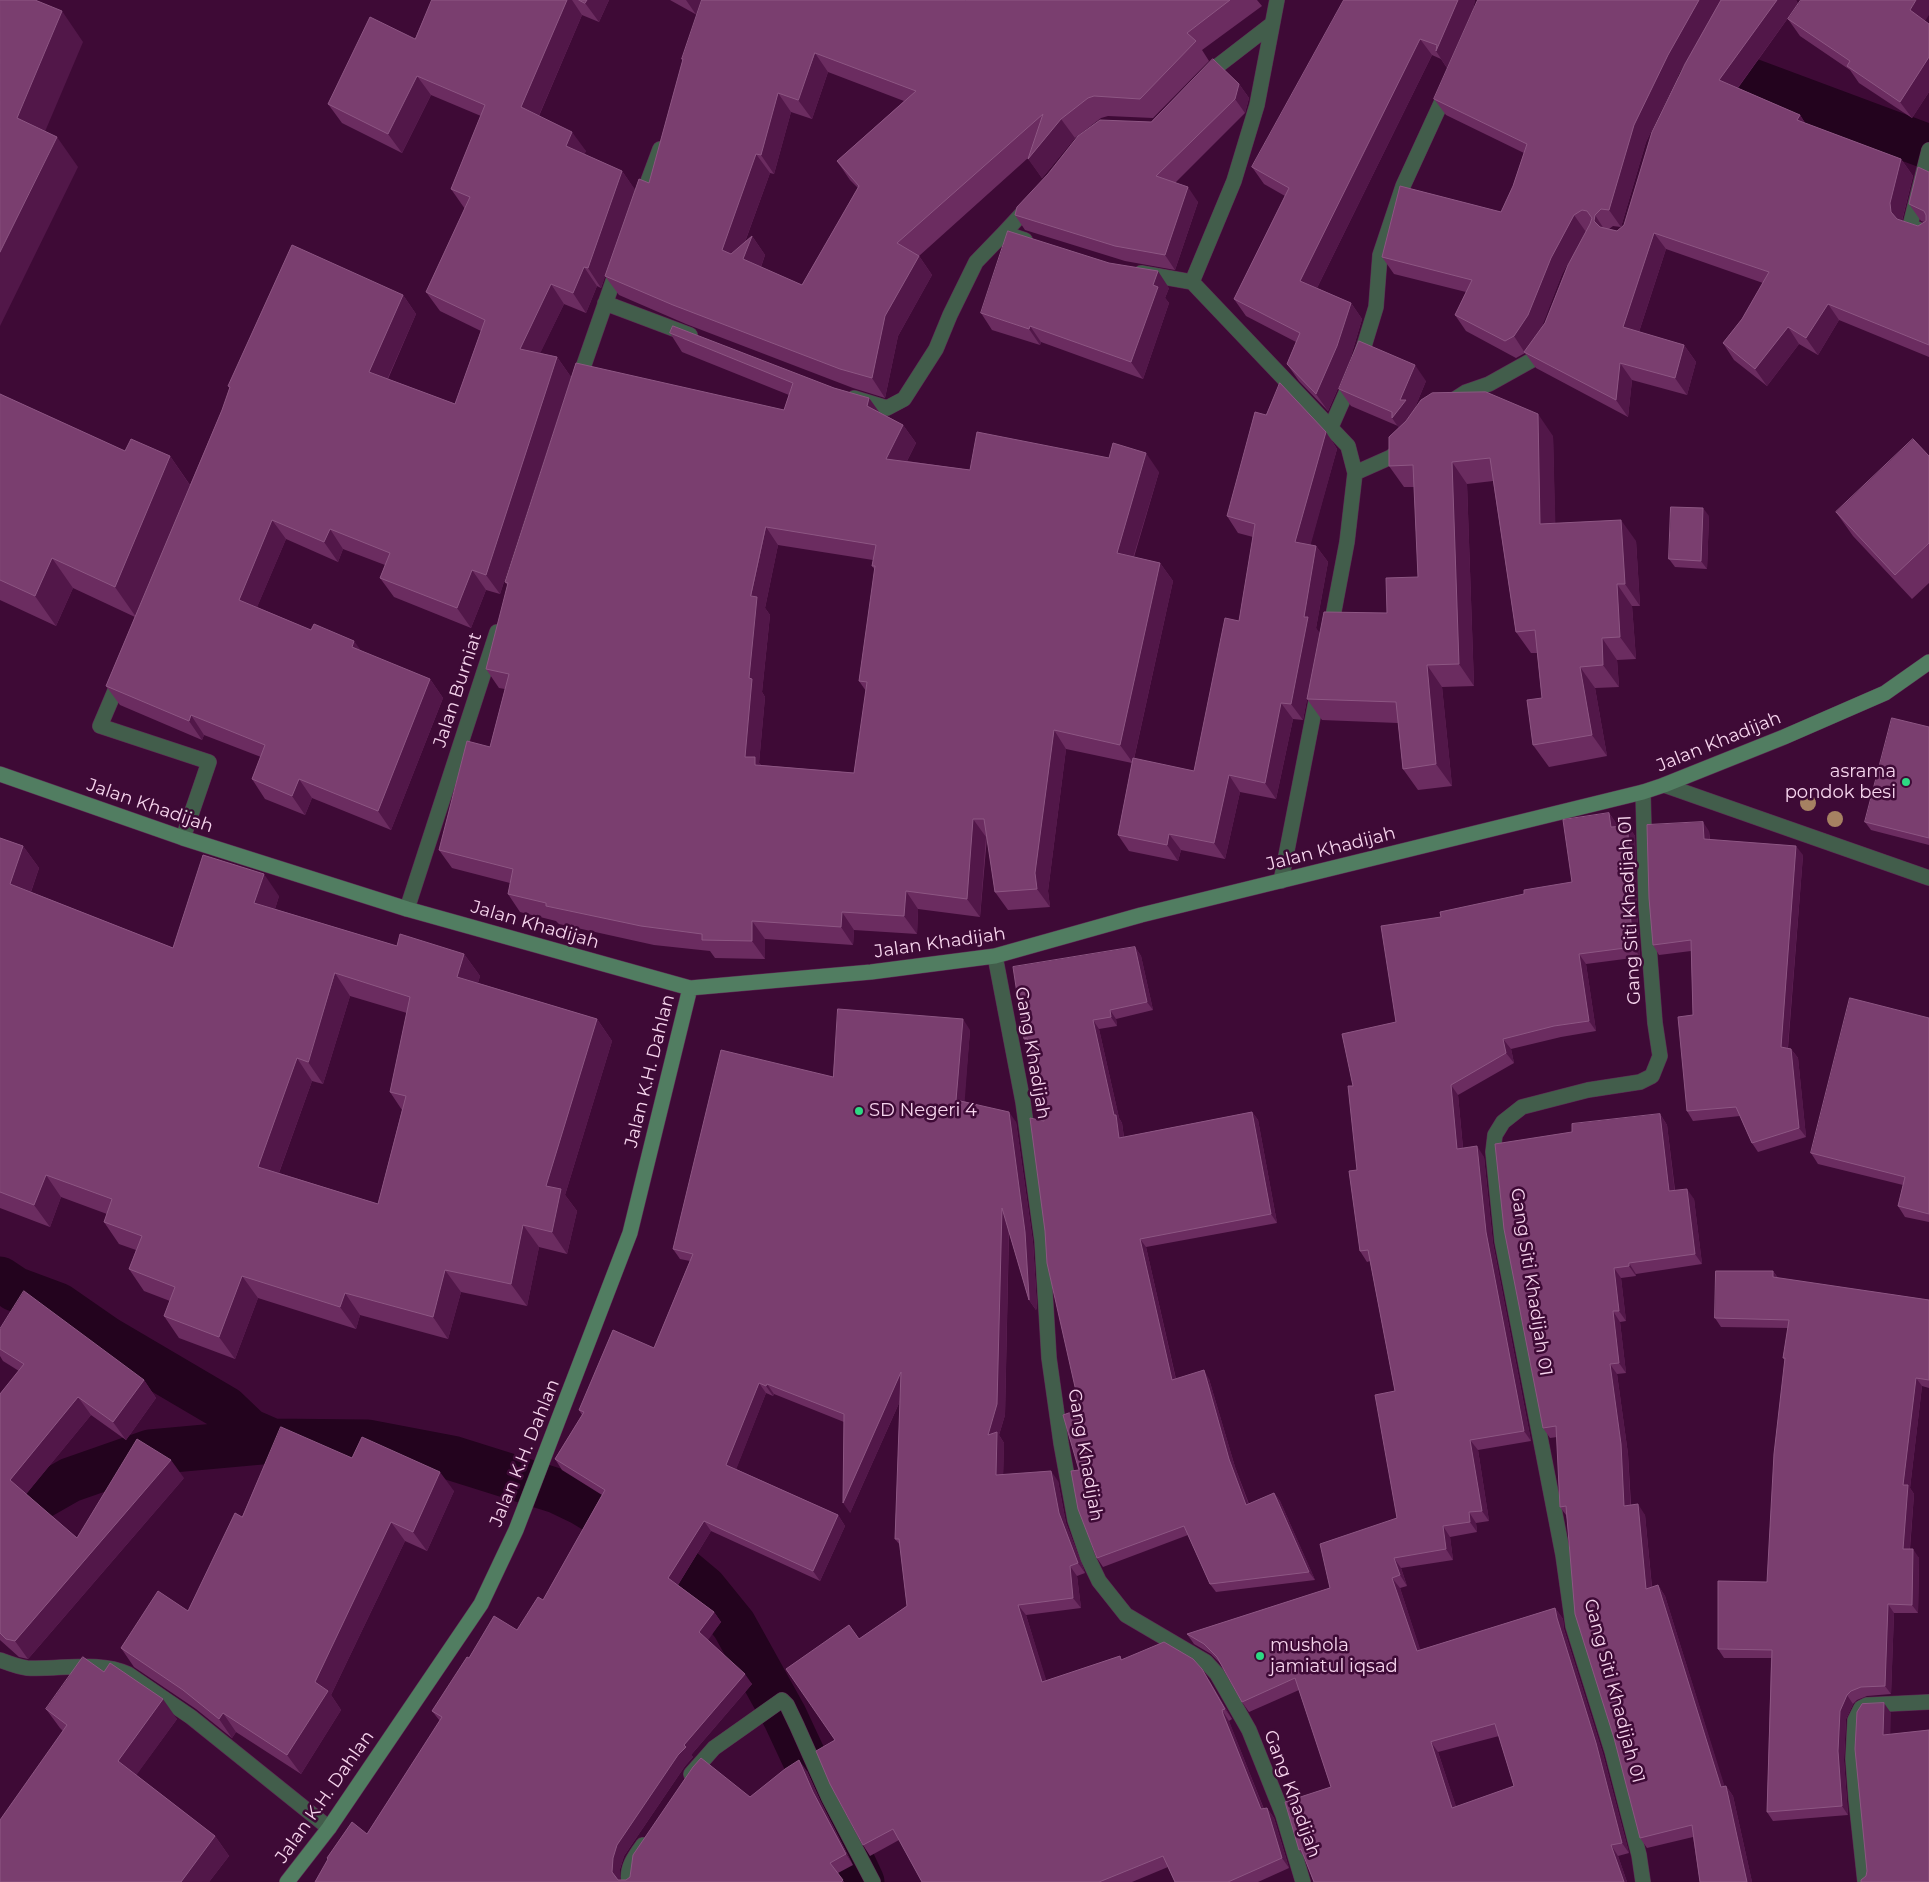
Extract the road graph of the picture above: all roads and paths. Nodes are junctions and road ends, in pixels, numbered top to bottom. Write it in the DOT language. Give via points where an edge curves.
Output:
graph roads {
  1 [pos="1277,0"];
  2 [pos="1272,24"];
  3 [pos="1455,72"];
  4 [pos="1196,88"];
  5 [pos="664,138"];
  6 [pos="1928,155"];
  7 [pos="1037,197"];
  8 [pos="638,211"];
  9 [pos="1004,233"];
  10 [pos="1929,234"];
  11 [pos="1039,244"];
  12 [pos="621,257"];
  13 [pos="1122,270"];
  14 [pos="1192,282"];
  15 [pos="605,303"];
  16 [pos="1548,336"];
  17 [pos="702,339"];
  18 [pos="841,393"];
  19 [pos="573,398"];
  20 [pos="1437,410"];
  21 [pos="1331,427"];
  22 [pos="1414,437"];
  23 [pos="1355,472"];
  24 [pos="502,616"];
  25 [pos="1327,645"];
  26 [pos="127,662"];
  27 [pos="1929,662"];
  28 [pos="1322,673"];
  29 [pos="0,774"];
  30 [pos="1664,785"];
  31 [pos="1642,792"];
  32 [pos="183,838"];
  33 [pos="1929,878"];
  34 [pos="1281,881"];
  35 [pos="406,909"];
  36 [pos="995,956"];
  37 [pos="690,988"];
  38 [pos="0,1660"];
  39 [pos="1929,1698"];
  40 [pos="1929,1702"];
  41 [pos="683,1786"];
  42 [pos="329,1828"];
  43 [pos="652,1832"];
  44 [pos="287,1882"];
  45 [pos="629,1882"];
  46 [pos="873,1882"];
  47 [pos="1303,1882"];
  48 [pos="1643,1882"];
  49 [pos="1865,1882"];
  1 -- 2 [label="street"];
  2 -- 4 [label="street" via="1215,68"];
  2 -- 14 [label="street" via="1257,105 1234,181"];
  3 -- 21 [label="street" via="1403,186 1380,255 1376,307 1371,324 1358,366"];
  5 -- 8 [label="street"];
  6 -- 10 [label="street" via="1911,222 1912,227"];
  7 -- 9 [label="street"];
  9 -- 11 [label="street"];
  9 -- 18 [label="street" via="976,262 936,349 904,399 887,408"];
  12 -- 15 [label="street"];
  13 -- 14 [label="street"];
  14 -- 21 [label="street"];
  15 -- 17 [label="street"];
  15 -- 19 [label="street"];
  16 -- 20 [label="street" via="1532,360"];
  21 -- 23 [label="street" via="1348,446"];
  22 -- 23 [label="street" via="1391,457"];
  23 -- 25 [label="street" via="1347,542"];
  24 -- 35 [label="street, Jalan Burniat"];
  26 -- 32 [label="street" via="100,726 209,762"];
  27 -- 30 [label="street, Jalan Khadijah" via="1885,693"];
  28 -- 34 [label="street"];
  29 -- 32 [label="street, Jalan Khadijah"];
  30 -- 31 [label="street, Jalan Khadijah"];
  30 -- 33 [label="street"];
  31 -- 34 [label="street, Jalan Khadijah"];
  31 -- 48 [label="street, Gang Siti Khadijah 01" via="1646,908 1660,1056 1652,1076 1640,1082 1588,1090 1522,1106 1499,1128 1492,1152 1502,1241 1563,1555 1573,1626 1612,1751"];
  32 -- 35 [label="street, Jalan Khadijah"];
  34 -- 36 [label="street, Jalan Khadijah" via="1141,915"];
  35 -- 37 [label="street, Jalan Khadijah"];
  36 -- 37 [label="street, Jalan Khadijah" via="871,972"];
  36 -- 47 [label="street, Gang Khadijah" via="1023,1102 1042,1241 1049,1358 1075,1520 1099,1581 1126,1615 1206,1662 1217,1674 1249,1730 1283,1816"];
  37 -- 42 [label="street, Jalan K.H. Dahlan" via="630,1233 516,1530 481,1604"];
  38 -- 42 [label="street" via="25,1668 96,1668 128,1674 191,1717"];
  39 -- 40 [label="street"];
  40 -- 49 [label="street" via="1867,1705 1856,1717 1854,1767"];
  41 -- 46 [label="street" via="714,1748 777,1703 787,1705 828,1798"];
  42 -- 44 [label="street, Jalan K.H. Dahlan"];
  43 -- 45 [label="street" via="632,1861 628,1871"];
}
